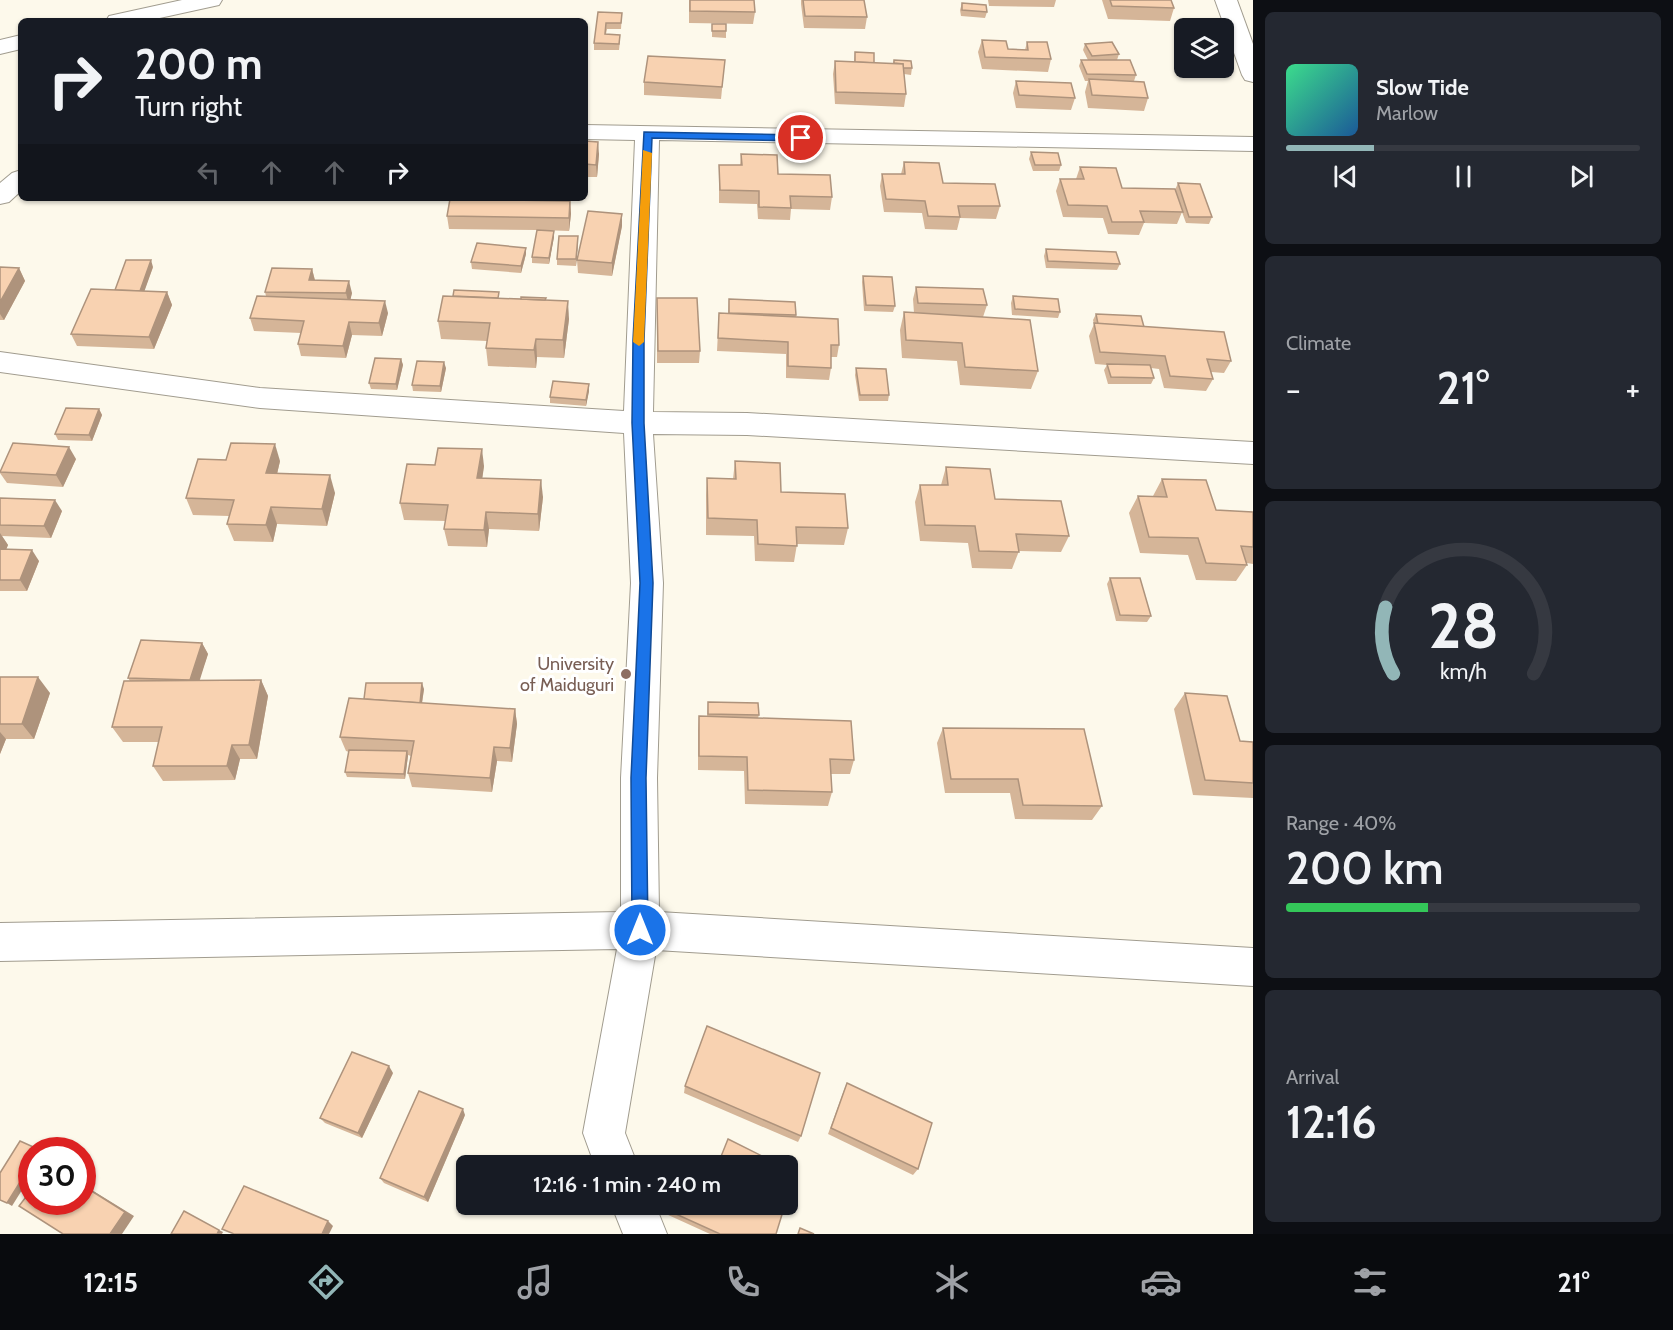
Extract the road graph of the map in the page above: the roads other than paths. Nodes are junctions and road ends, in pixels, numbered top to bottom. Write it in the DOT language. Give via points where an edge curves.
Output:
graph roads {
  1 [pos="211,0"];
  2 [pos="1226,0"];
  3 [pos="130,18"];
  4 [pos="18,43"];
  5 [pos="0,47"];
  6 [pos="0,56"];
  7 [pos="18,57"];
  8 [pos="1253,75"];
  9 [pos="588,132"];
  10 [pos="647,135"];
  11 [pos="1253,144"];
  12 [pos="18,181"];
  13 [pos="0,196"];
  14 [pos="0,362"];
  15 [pos="638,423"];
  16 [pos="1253,453"];
  17 [pos="640,930"];
  18 [pos="0,942"];
  19 [pos="1253,967"];
  20 [pos="613,1155"];
  21 [pos="637,1215"];
  22 [pos="645,1234"];
  1 -- 3 [label="street"];
  2 -- 8 [label="street"];
  4 -- 5 [label="street"];
  6 -- 7 [label="street"];
  9 -- 10 [label="street"];
  10 -- 11 [label="street"];
  10 -- 15 [label="street"];
  12 -- 13 [label="street"];
  14 -- 15 [label="street" via="260,398"];
  15 -- 16 [label="street" via="747,424"];
  15 -- 17 [label="street" via="647,583 639,778"];
  17 -- 18 [label="street"];
  17 -- 19 [label="street"];
  17 -- 20 [label="street" via="604,1133"];
  21 -- 22 [label="street"];
}
